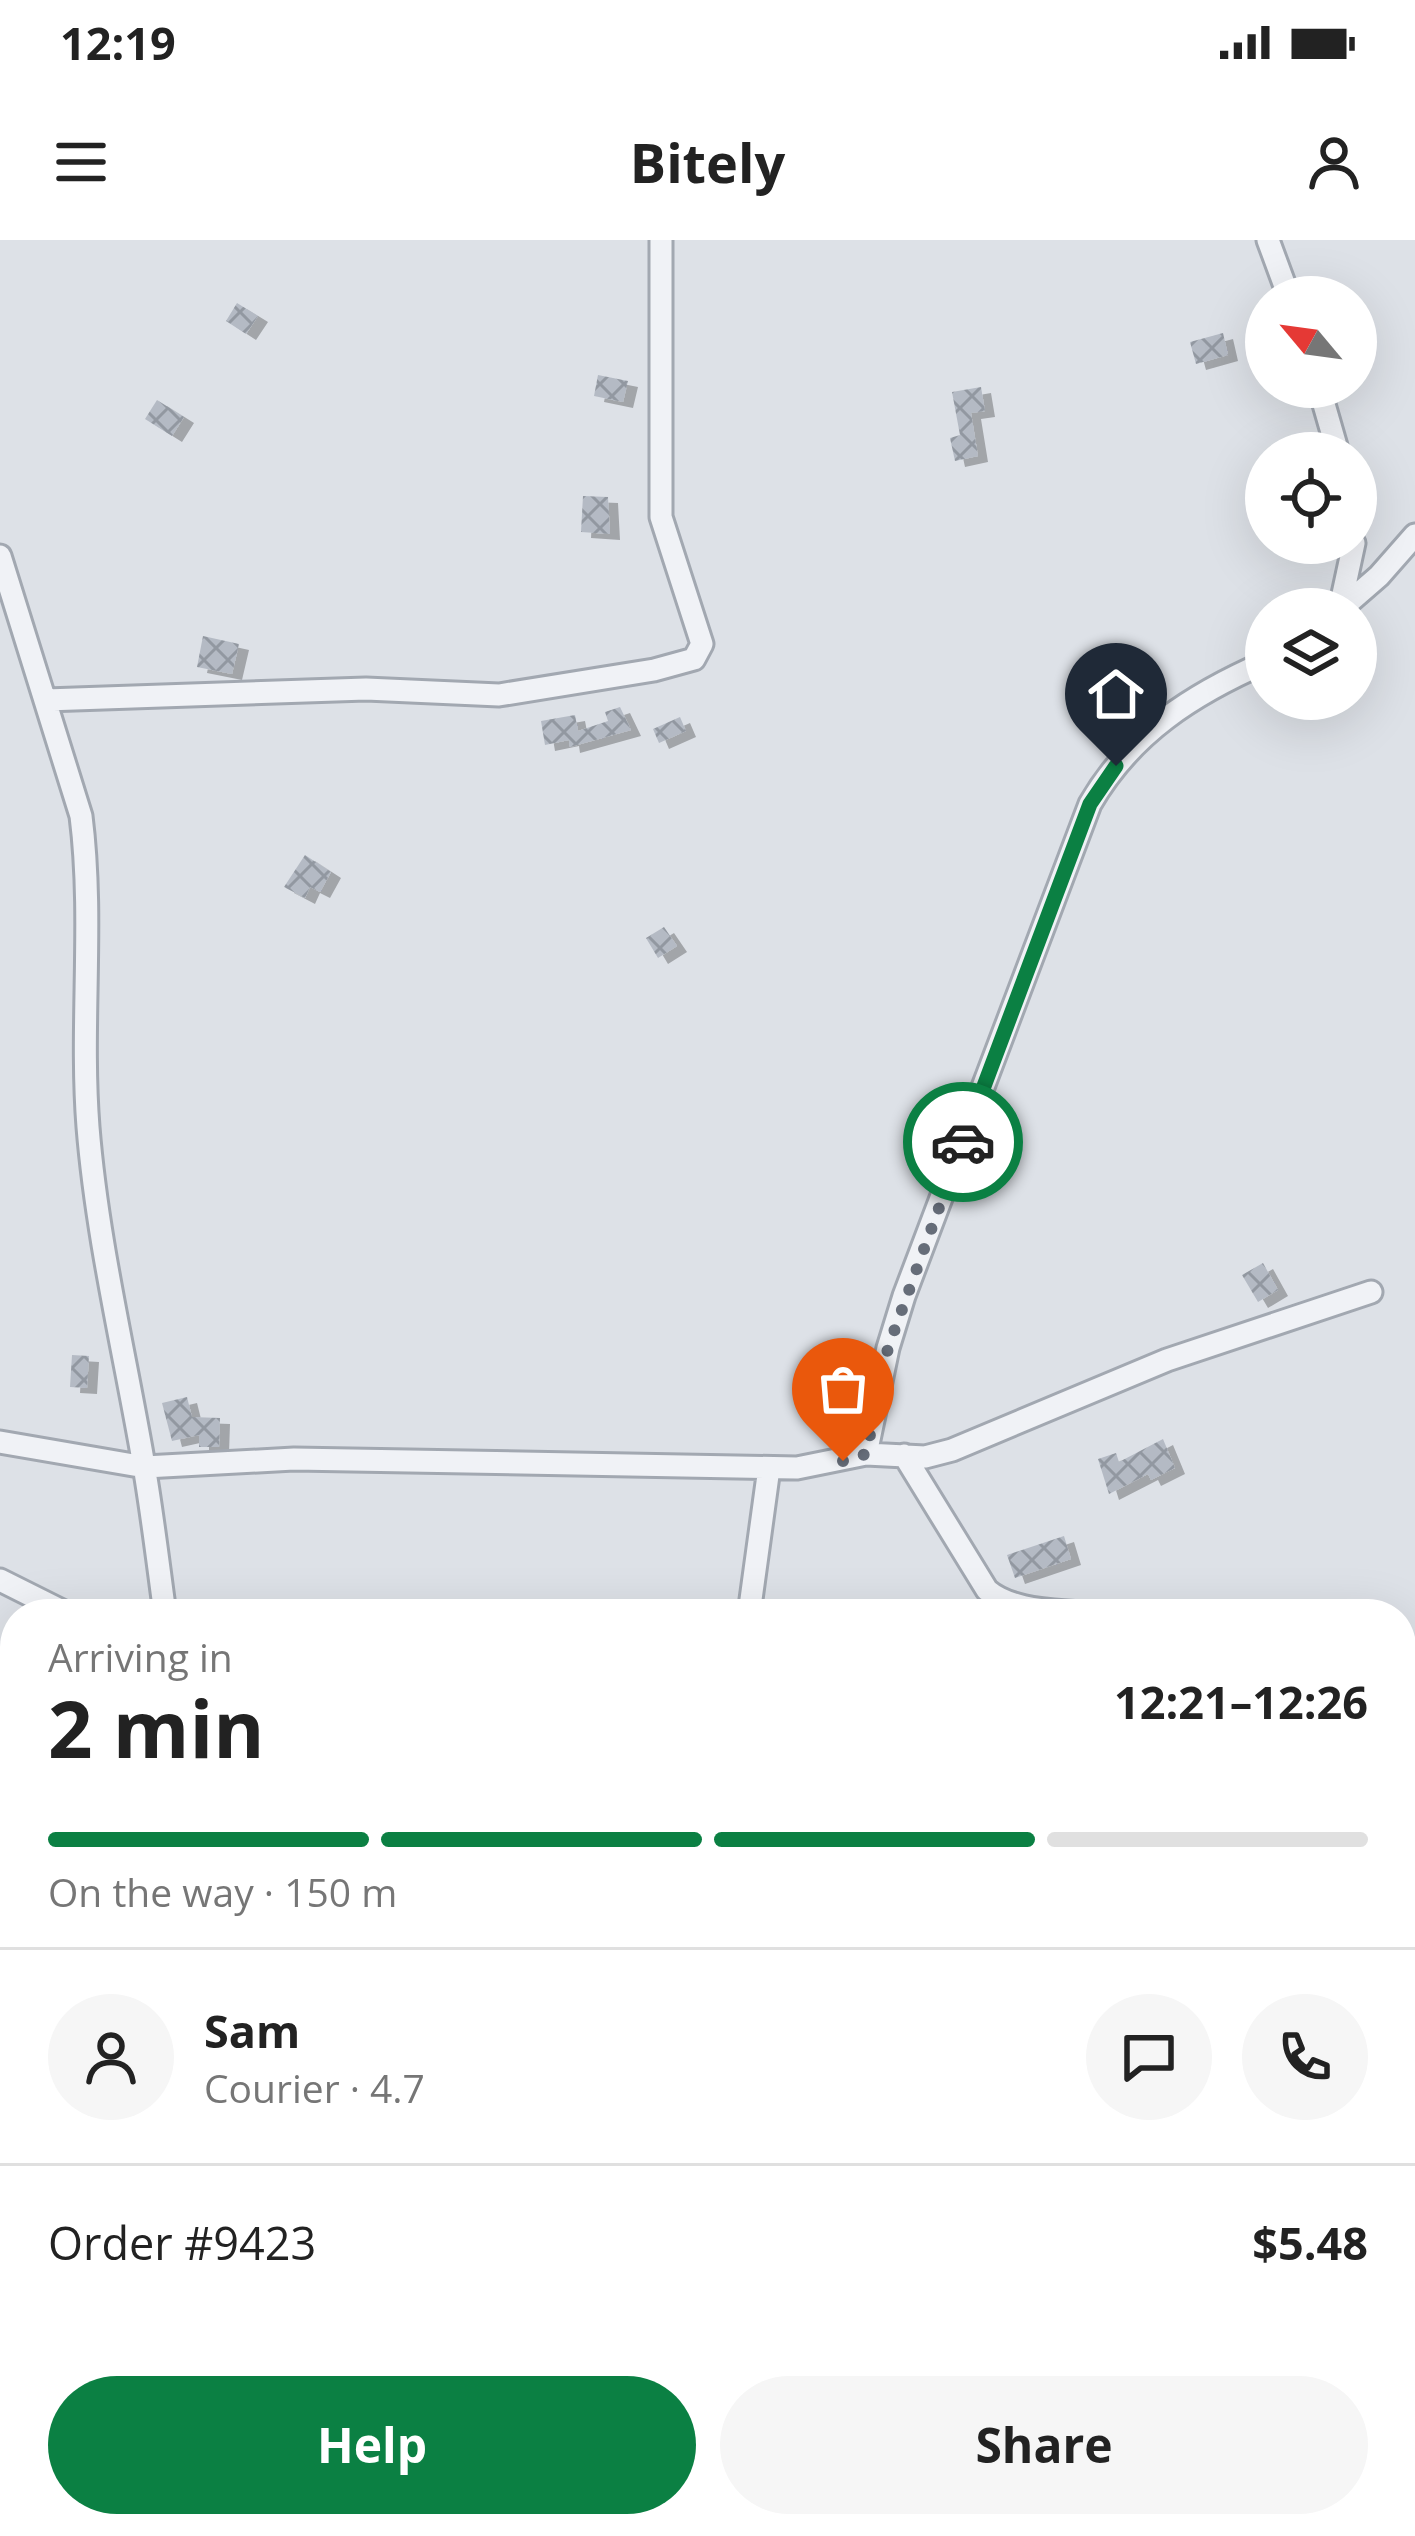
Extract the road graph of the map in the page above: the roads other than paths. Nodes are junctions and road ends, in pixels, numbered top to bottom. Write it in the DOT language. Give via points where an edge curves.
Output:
graph roads {
  1 [pos="661,240"];
  2 [pos="1268,240"];
  3 [pos="1281,276"];
  4 [pos="1415,535"];
  5 [pos="0,556"];
  6 [pos="1365,588"];
  7 [pos="1245,671"];
  8 [pos="46,700"];
  9 [pos="1371,1292"];
  10 [pos="0,1442"];
  11 [pos="866,1454"];
  12 [pos="904,1455"];
  13 [pos="145,1467"];
  14 [pos="770,1468"];
  15 [pos="0,1580"];
  16 [pos="38,1599"];
  17 [pos="163,1599"];
  18 [pos="751,1599"];
  19 [pos="1001,1599"];
  1 -- 8 [label="street" via="660,505 702,644 694,659 499,695 366,689"];
  2 -- 3 [label="street"];
  4 -- 6 [label="street"];
  5 -- 8 [label="street"];
  7 -- 11 [label="street" via="1172,710 1132,746 1090,804 904,1296"];
  8 -- 13 [label="street" via="81,816 88,1127"];
  9 -- 12 [label="street" via="1166,1360 952,1450"];
  10 -- 13 [label="street"];
  11 -- 12 [label="street"];
  11 -- 14 [label="street"];
  12 -- 19 [label="street" via="987,1590"];
  13 -- 14 [label="street" via="317,1460"];
  13 -- 17 [label="street"];
  14 -- 18 [label="street"];
  15 -- 16 [label="street"];
}
